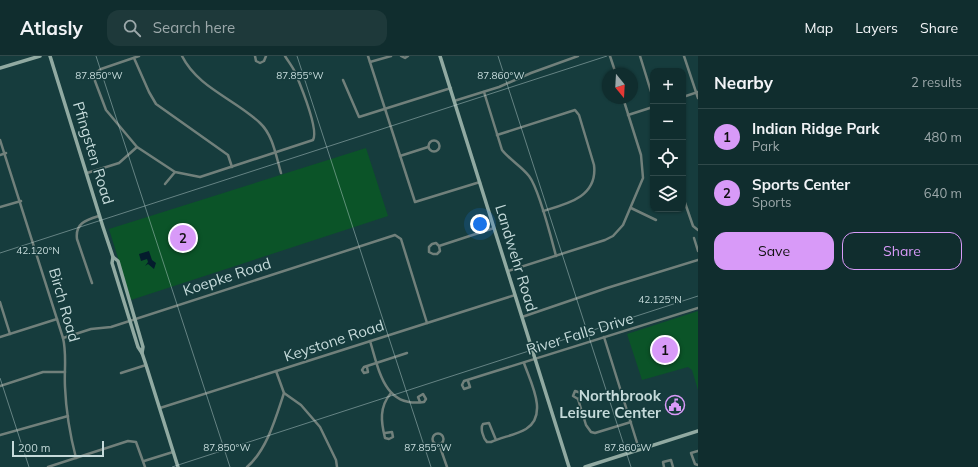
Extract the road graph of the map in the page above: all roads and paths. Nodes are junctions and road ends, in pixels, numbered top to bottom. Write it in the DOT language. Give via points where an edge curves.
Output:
graph roads {
  1 [pos="40,56"];
  2 [pos="50,56"];
  3 [pos="139,56"];
  4 [pos="182,56"];
  5 [pos="254,56"];
  6 [pos="266,56"];
  7 [pos="285,56"];
  8 [pos="368,56"];
  9 [pos="391,56"];
  10 [pos="400,56"];
  11 [pos="408,56"];
  12 [pos="440,56"];
  13 [pos="578,56"];
  14 [pos="610,56"];
  15 [pos="640,56"];
  16 [pos="684,56"];
  17 [pos="134,58"];
  18 [pos="370,62"];
  19 [pos="0,68"];
  20 [pos="614,68"];
  21 [pos="343,80"];
  22 [pos="450,88"];
  23 [pos="650,88"];
  24 [pos="484,92"];
  25 [pos="697,92"];
  26 [pos="686,96"];
  27 [pos="698,98"];
  28 [pos="454,101"];
  29 [pos="625,104"];
  30 [pos="650,108"];
  31 [pos="385,109"];
  32 [pos="628,115"];
  33 [pos="497,135"];
  34 [pos="0,140"];
  35 [pos="137,147"];
  36 [pos="428,148"];
  37 [pos="6,153"];
  38 [pos="275,153"];
  39 [pos="0,155"];
  40 [pos="400,156"];
  41 [pos="232,167"];
  42 [pos="175,172"];
  43 [pos="87,173"];
  44 [pos="281,173"];
  45 [pos="480,182"];
  46 [pos="165,184"];
  47 [pos="21,201"];
  48 [pos="686,205"];
  49 [pos="0,207"];
  50 [pos="631,208"];
  51 [pos="543,211"];
  52 [pos="100,215"];
  53 [pos="656,220"];
  54 [pos="494,228"];
  55 [pos="698,230"];
  56 [pos="694,238"];
  57 [pos="440,246"];
  58 [pos="698,251"];
  59 [pos="556,256"];
  60 [pos="114,257"];
  61 [pos="698,260"];
  62 [pos="508,271"];
  63 [pos="92,283"];
  64 [pos="127,293"];
  65 [pos="121,295"];
  66 [pos="515,295"];
  67 [pos="0,302"];
  68 [pos="698,308"];
  69 [pos="522,317"];
  70 [pos="57,319"];
  71 [pos="135,319"];
  72 [pos="130,321"];
  73 [pos="427,323"];
  74 [pos="10,334"];
  75 [pos="0,337"];
  76 [pos="604,337"];
  77 [pos="63,338"];
  78 [pos="370,341"];
  79 [pos="142,353"];
  80 [pos="407,353"];
  81 [pos="535,359"];
  82 [pos="377,362"];
  83 [pos="524,363"];
  84 [pos="146,365"];
  85 [pos="367,367"];
  86 [pos="276,371"];
  87 [pos="65,372"];
  88 [pos="121,373"];
  89 [pos="468,381"];
  90 [pos="0,386"];
  91 [pos="284,393"];
  92 [pos="391,393"];
  93 [pos="578,399"];
  94 [pos="420,402"];
  95 [pos="160,408"];
  96 [pos="68,416"];
  97 [pos="631,422"];
  98 [pos="698,430"];
  99 [pos="385,432"];
  100 [pos="0,435"];
  101 [pos="496,440"];
  102 [pos="440,444"];
  103 [pos="639,449"];
  104 [pos="698,451"];
  105 [pos="173,452"];
  106 [pos="76,458"];
  107 [pos="144,462"];
  108 [pos="698,465"];
  109 [pos="48,467"];
  110 [pos="145,467"];
  111 [pos="178,467"];
  112 [pos="247,467"];
  113 [pos="336,467"];
  114 [pos="447,467"];
  115 [pos="569,467"];
  116 [pos="585,467"];
  117 [pos="664,467"];
  118 [pos="673,467"];
  1 -- 19 [label="main road"];
  2 -- 43 [label="main road, Pfingsten Road"];
  3 -- 17 [label="street"];
  4 -- 38 [label="street" via="187,67 198,78 260,123 270,136"];
  5 -- 6 [label="street" via="260,63"];
  7 -- 38 [label="street" via="294,70 315,137 308,142"];
  8 -- 18 [label="street"];
  9 -- 18 [label="street"];
  10 -- 11 [label="street"];
  12 -- 22 [label="main road, Landwehr Road"];
  13 -- 24 [label="street"];
  14 -- 20 [label="street"];
  15 -- 23 [label="street"];
  16 -- 25 [label="street"];
  17 -- 35 [label="street" via="98,70 94,76 106,110"];
  17 -- 41 [label="street" via="156,104 228,155"];
  18 -- 31 [label="street"];
  21 -- 31 [label="street" via="359,117"];
  22 -- 28 [label="main road, Landwehr Road"];
  22 -- 31 [label="street"];
  24 -- 28 [label="street"];
  24 -- 33 [label="street"];
  25 -- 26 [label="street"];
  25 -- 27 [label="street"];
  28 -- 45 [label="main road, Landwehr Road"];
  29 -- 32 [label="street"];
  30 -- 32 [label="street"];
  31 -- 40 [label="street"];
  32 -- 50 [label="street" via="643,169 643,178"];
  33 -- 51 [label="street" via="502,150 533,182"];
  33 -- 51 [label="street" via="575,110 579,115 594,165 592,183 585,195 576,201"];
  34 -- 37 [label="street, Birch Road"];
  35 -- 42 [label="street"];
  35 -- 43 [label="street" via="119,163"];
  36 -- 36 [label="street" via="435,151 439,145 432,141"];
  36 -- 40 [label="street"];
  37 -- 39 [label="street"];
  37 -- 47 [label="street, Birch Road"];
  38 -- 41 [label="street"];
  38 -- 44 [label="street"];
  40 -- 45 [label="street" via="415,202"];
  41 -- 42 [label="street" via="200,177"];
  42 -- 46 [label="street"];
  43 -- 52 [label="main road, Pfingsten Road"];
  45 -- 54 [label="main road, Landwehr Road"];
  47 -- 49 [label="street"];
  47 -- 70 [label="street, Birch Road"];
  48 -- 55 [label="street" via="693,226"];
  50 -- 53 [label="street"];
  50 -- 59 [label="street" via="621,228 613,236"];
  51 -- 59 [label="street"];
  52 -- 60 [label="main road, Pfingsten Road"];
  52 -- 63 [label="street" via="78,225 76,231"];
  54 -- 57 [label="street"];
  54 -- 62 [label="main road, Landwehr Road"];
  56 -- 58 [label="street"];
  57 -- 57 [label="street" via="432,244 429,252 437,254"];
  59 -- 62 [label="street"];
  60 -- 64 [label="main road, Pfingsten Road" via="118,262"];
  60 -- 65 [label="main road, Pfingsten Road" via="112,263"];
  61 -- 69 [label="street"];
  62 -- 66 [label="main road, Landwehr Road"];
  64 -- 65 [label="main road"];
  64 -- 71 [label="main road, Pfingsten Road"];
  65 -- 72 [label="main road, Pfingsten Road"];
  66 -- 69 [label="main road, Landwehr Road"];
  66 -- 73 [label="street, Keystone Road"];
  67 -- 74 [label="street"];
  68 -- 76 [label="street, River Falls Drive"];
  69 -- 81 [label="main road, Landwehr Road"];
  70 -- 74 [label="street"];
  70 -- 77 [label="street, Birch Road"];
  71 -- 72 [label="street, Koepke Road"];
  71 -- 73 [label="street, Koepke Road" via="397,236 401,238"];
  71 -- 79 [label="main road, Pfingsten Road" via="143,347"];
  72 -- 77 [label="street, Koepke Road"];
  72 -- 79 [label="main road, Pfingsten Road"];
  73 -- 78 [label="street, Keystone Road"];
  74 -- 75 [label="street"];
  76 -- 81 [label="street, River Falls Drive"];
  76 -- 97 [label="street"];
  77 -- 87 [label="street, Birch Road"];
  78 -- 82 [label="street"];
  78 -- 86 [label="street, Keystone Road"];
  79 -- 84 [label="main road, Pfingsten Road"];
  80 -- 82 [label="street"];
  81 -- 83 [label="street, River Falls Drive"];
  81 -- 115 [label="main road, Landwehr Road"];
  82 -- 85 [label="street"];
  82 -- 92 [label="street" via="381,376"];
  83 -- 89 [label="street, River Falls Drive"];
  83 -- 101 [label="street" via="536,400 537,414 528,428"];
  84 -- 88 [label="street"];
  84 -- 95 [label="main road, Pfingsten Road"];
  86 -- 91 [label="street"];
  86 -- 95 [label="street, Keystone Road"];
  87 -- 90 [label="street" via="43,372"];
  87 -- 96 [label="street, Birch Road"];
  91 -- 112 [label="street" via="270,433"];
  91 -- 113 [label="street" via="301,405 320,427 336,460"];
  92 -- 94 [label="street" via="404,401"];
  92 -- 99 [label="street" via="381,414"];
  93 -- 97 [label="street" via="586,425 591,432"];
  95 -- 105 [label="main road, Pfingsten Road"];
  96 -- 100 [label="street"];
  96 -- 106 [label="street, Birch Road"];
  97 -- 103 [label="street"];
  98 -- 103 [label="main road"];
  101 -- 101 [label="street" via="489,423 483,424 484,439 489,442"];
  102 -- 102 [label="street" via="443,438 441,434 433,436 435,444"];
  102 -- 114 [label="street"];
  103 -- 116 [label="main road"];
  104 -- 108 [label="street" via="691,453 695,464"];
  105 -- 107 [label="street"];
  105 -- 111 [label="main road, Pfingsten Road"];
  106 -- 107 [label="street" via="128,442 136,442"];
  106 -- 109 [label="street"];
  107 -- 110 [label="street"];
  117 -- 118 [label="street" via="663,462 671,460"];
}
